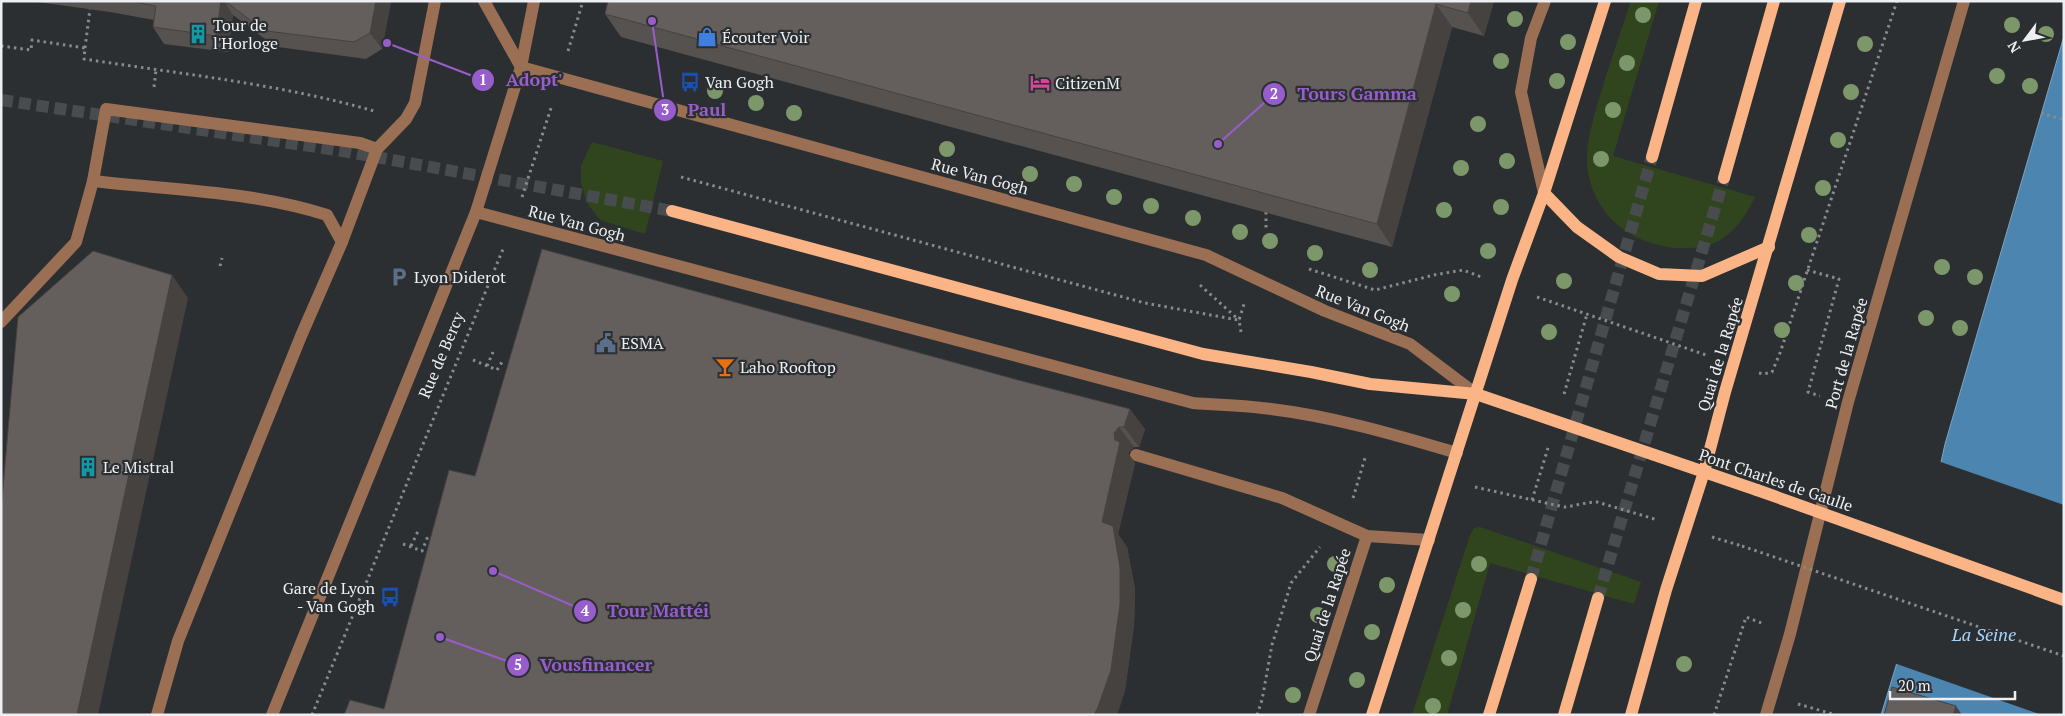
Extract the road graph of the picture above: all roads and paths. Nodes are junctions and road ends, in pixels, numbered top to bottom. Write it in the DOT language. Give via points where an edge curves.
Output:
graph roads {
  1 [pos="435,1"];
  2 [pos="484,1"];
  3 [pos="534,1"];
  4 [pos="583,1"];
  5 [pos="1545,1"];
  6 [pos="1605,1"];
  7 [pos="1696,1"];
  8 [pos="1774,1"];
  9 [pos="1847,1"];
  10 [pos="1897,1"];
  11 [pos="1964,1"];
  12 [pos="1838,6"];
  13 [pos="90,9"];
  14 [pos="1,46"];
  15 [pos="85,48"];
  16 [pos="521,68"];
  17 [pos="156,70"];
  18 [pos="560,78"];
  19 [pos="154,91"];
  20 [pos="2041,112"];
  21 [pos="382,113"];
  22 [pos="2064,120"];
  23 [pos="377,149"];
  24 [pos="1652,157"];
  25 [pos="681,177"];
  26 [pos="1724,178"];
  27 [pos="93,181"];
  28 [pos="1544,192"];
  29 [pos="672,211"];
  30 [pos="476,212"];
  31 [pos="1266,212"];
  32 [pos="514,223"];
  33 [pos="1266,230"];
  34 [pos="342,242"];
  35 [pos="1769,247"];
  36 [pos="222,258"];
  37 [pos="220,266"];
  38 [pos="1300,267"];
  39 [pos="1806,270"];
  40 [pos="1484,278"];
  41 [pos="1536,296"];
  42 [pos="1587,314"];
  43 [pos="1239,320"];
  44 [pos="1,322"];
  45 [pos="493,352"];
  46 [pos="1707,356"];
  47 [pos="504,359"];
  48 [pos="473,360"];
  49 [pos="486,366"];
  50 [pos="1754,371"];
  51 [pos="1569,376"];
  52 [pos="1808,392"];
  53 [pos="1476,394"];
  54 [pos="1457,453"];
  55 [pos="1136,455"];
  56 [pos="1364,458"];
  57 [pos="1544,464"];
  58 [pos="1704,472"];
  59 [pos="1479,488"];
  60 [pos="1532,500"];
  61 [pos="1656,519"];
  62 [pos="1338,524"];
  63 [pos="419,529"];
  64 [pos="428,536"];
  65 [pos="1367,536"];
  66 [pos="1715,538"];
  67 [pos="1429,540"];
  68 [pos="403,544"];
  69 [pos="412,546"];
  70 [pos="1531,579"];
  71 [pos="1598,598"];
  72 [pos="2064,600"];
  73 [pos="1746,617"];
  74 [pos="2064,656"];
  75 [pos="1771,696"];
  76 [pos="157,715"];
  77 [pos="272,715"];
  78 [pos="312,715"];
  79 [pos="1257,715"];
  80 [pos="1309,715"];
  81 [pos="1372,715"];
  82 [pos="1489,715"];
  83 [pos="1564,715"];
  84 [pos="1630,715"];
  85 [pos="1714,715"];
  86 [pos="1766,715"];
  87 [pos="1836,715"];
  1 -- 23 [label="street" via="415,103 406,119"];
  2 -- 16 [label="street"];
  3 -- 16 [label="street, Rue de Bercy"];
  4 -- 18 [label="path, Rue de Bercy"];
  5 -- 28 [label="street" via="1531,38 1521,92"];
  6 -- 28 [label="main road"];
  7 -- 24 [label="main road"];
  8 -- 26 [label="main road"];
  9 -- 12 [label="street"];
  10 -- 39 [label="path"];
  11 -- 75 [label="street, Port de la Rapée" via="1848,402 1790,634"];
  12 -- 35 [label="main road, Quai de la Rapée"];
  13 -- 15 [label="path"];
  14 -- 15 [label="path" via="31,50 32,40"];
  15 -- 17 [label="path" via="84,59"];
  16 -- 18 [label="street, Rue Van Gogh"];
  16 -- 30 [label="street, Rue de Bercy"];
  17 -- 19 [label="path"];
  17 -- 21 [label="path" via="338,100"];
  18 -- 32 [label="path, Rue de Bercy"];
  18 -- 53 [label="street, Rue Van Gogh" via="1206,255 1326,311 1410,344"];
  20 -- 22 [label="path"];
  23 -- 27 [label="street" via="360,143 106,109"];
  23 -- 34 [label="street"];
  25 -- 43 [label="path" via="1145,303"];
  27 -- 34 [label="street" via="295,205 327,214"];
  27 -- 44 [label="street" via="76,242"];
  28 -- 35 [label="main road" via="1577,227 1619,257 1659,274 1702,276"];
  28 -- 53 [label="main road"];
  29 -- 53 [label="main road" via="1203,354 1370,384"];
  30 -- 32 [label="street, Rue Van Gogh"];
  30 -- 77 [label="street, Rue de Bercy"];
  31 -- 33 [label="path"];
  32 -- 54 [label="street, Rue Van Gogh" via="1193,403 1302,414 1387,432"];
  32 -- 78 [label="path, Rue de Bercy"];
  34 -- 76 [label="street" via="178,641"];
  35 -- 58 [label="main road, Quai de la Rapée"];
  36 -- 37 [label="path"];
  38 -- 40 [label="path, Rue Van Gogh" via="1375,290 1434,274 1463,270"];
  39 -- 50 [label="path" via="1774,369 1767,374"];
  39 -- 52 [label="path" via="1839,279"];
  41 -- 42 [label="path, Quai de la Rapée"];
  42 -- 46 [label="path, Quai de la Rapée"];
  42 -- 51 [label="path"];
  45 -- 49 [label="path"];
  47 -- 49 [label="path" via="497,370"];
  48 -- 49 [label="path"];
  53 -- 54 [label="main road"];
  53 -- 58 [label="main road, Pont Charles de Gaulle"];
  54 -- 67 [label="main road"];
  55 -- 62 [label="street" via="1282,498"];
  56 -- 62 [label="path, Quai de la Rapée" via="1350,509"];
  57 -- 60 [label="path"];
  58 -- 72 [label="main road, Pont Charles de Gaulle, bridge"];
  58 -- 84 [label="main road, Quai de la Rapée"];
  59 -- 60 [label="path"];
  60 -- 61 [label="path" via="1564,507 1597,502"];
  62 -- 65 [label="street"];
  62 -- 79 [label="path, Quai de la Rapée" via="1291,582 1272,645"];
  63 -- 69 [label="path"];
  64 -- 69 [label="path" via="422,551"];
  65 -- 67 [label="street, Quai de la Rapée"];
  65 -- 80 [label="street, Quai de la Rapée"];
  66 -- 74 [label="path, bridge"];
  67 -- 81 [label="main road"];
  68 -- 69 [label="path"];
  70 -- 82 [label="main road"];
  71 -- 83 [label="main road"];
  73 -- 85 [label="path"];
  75 -- 86 [label="street, Port de la Rapée"];
  75 -- 87 [label="path"];
}
